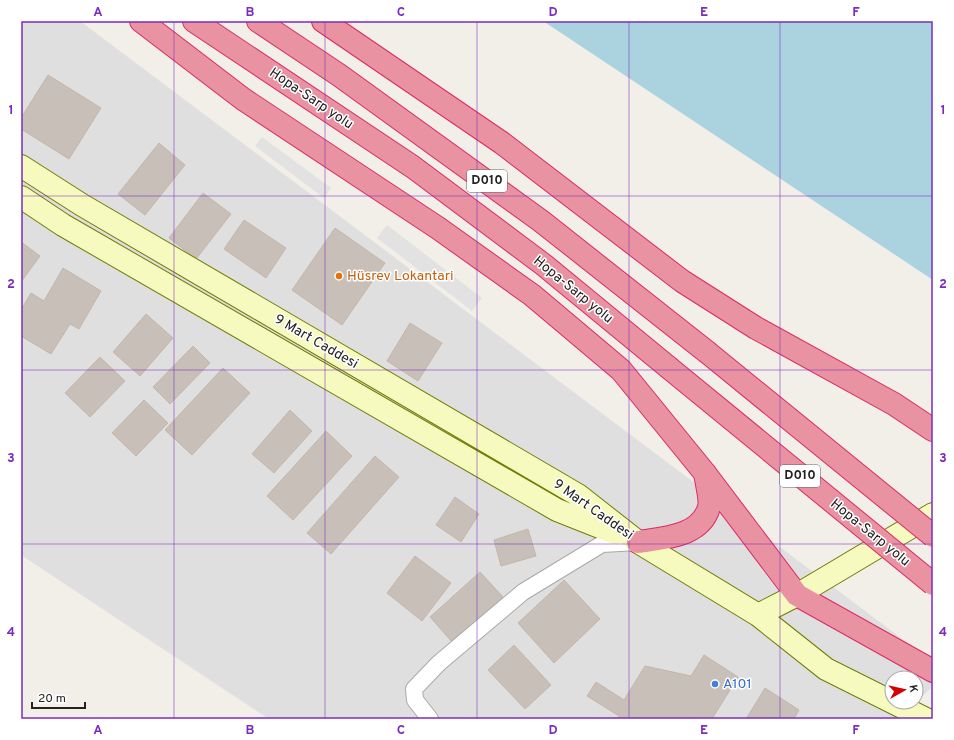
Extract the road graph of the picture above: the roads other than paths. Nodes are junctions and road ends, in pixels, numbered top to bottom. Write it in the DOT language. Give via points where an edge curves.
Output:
graph roads {
  1 [pos="141,21"];
  2 [pos="194,21"];
  3 [pos="258,21"];
  4 [pos="323,21"];
  5 [pos="21,166"];
  6 [pos="21,197"];
  7 [pos="933,430"];
  8 [pos="704,472"];
  9 [pos="933,514"];
  10 [pos="933,536"];
  11 [pos="638,542"];
  12 [pos="933,584"];
  13 [pos="797,595"];
  14 [pos="758,615"];
  15 [pos="933,671"];
  16 [pos="884,698"];
  17 [pos="908,710"];
  18 [pos="430,719"];
  19 [pos="926,719"];
  1 -- 8 [label="highway" via="243,99 438,228 532,295 620,370"];
  2 -- 12 [label="highway, Hopa-Sarp yolu / D010, bridge" via="413,167 544,265"];
  3 -- 10 [label="highway, D010, bridge" via="339,75 541,221"];
  4 -- 7 [label="highway" via="502,143 682,281 756,328 894,404"];
  5 -- 11 [label="main road, 9 Mart Caddesi" via="82,205 578,495"];
  6 -- 11 [label="main road, 9 Mart Caddesi" via="70,228 557,510"];
  8 -- 11 [label="highway" via="709,506 702,520 689,532 675,537"];
  8 -- 13 [label="highway"];
  9 -- 13 [label="main road"];
  11 -- 14 [label="main road"];
  11 -- 18 [label="street" via="602,544 595,548 523,592 439,663 414,689 415,700"];
  13 -- 14 [label="main road"];
  13 -- 15 [label="highway"];
  14 -- 16 [label="main road" via="826,669"];
  17 -- 19 [label="main road"];
}
